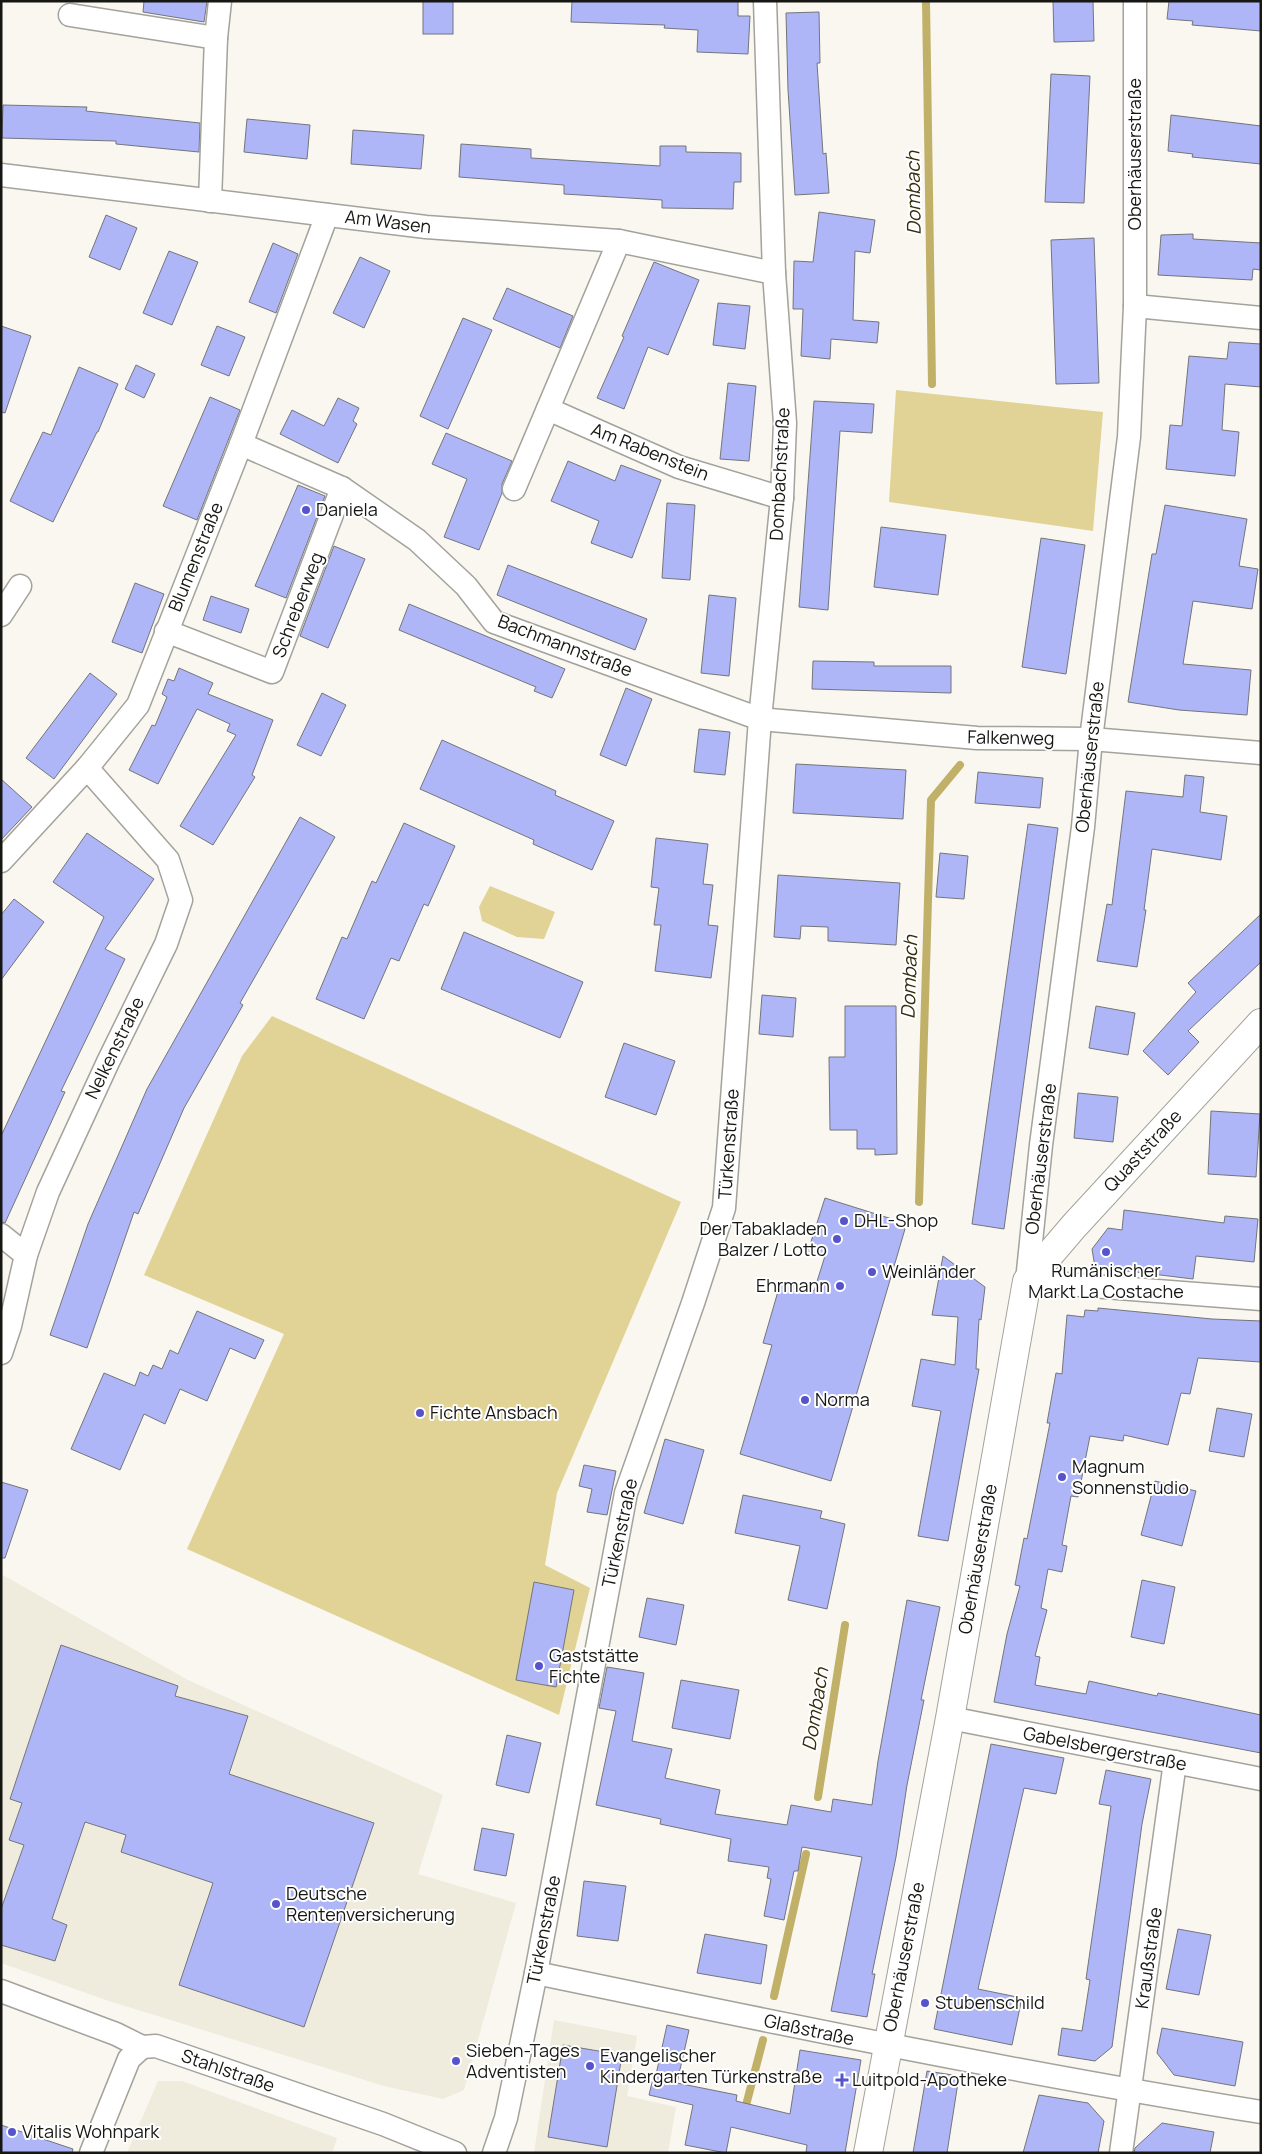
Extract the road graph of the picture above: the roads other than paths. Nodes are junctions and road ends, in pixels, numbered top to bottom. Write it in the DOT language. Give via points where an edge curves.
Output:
graph roads {
  1 [pos="220,1"];
  2 [pos="765,1"];
  3 [pos="1135,1"];
  4 [pos="70,15"];
  5 [pos="216,38"];
  6 [pos="1,175"];
  7 [pos="210,201"];
  8 [pos="327,215"];
  9 [pos="619,241"];
  10 [pos="774,274"];
  11 [pos="1134,306"];
  12 [pos="1261,318"];
  13 [pos="548,409"];
  14 [pos="241,444"];
  15 [pos="342,488"];
  16 [pos="514,489"];
  17 [pos="782,498"];
  18 [pos="20,586"];
  19 [pos="1,615"];
  20 [pos="166,631"];
  21 [pos="760,719"];
  22 [pos="1091,739"];
  23 [pos="1261,753"];
  24 [pos="87,768"];
  25 [pos="1,861"];
  26 [pos="746,917"];
  27 [pos="1261,1023"];
  28 [pos="1,1235"];
  29 [pos="26,1255"];
  30 [pos="1027,1281"];
  31 [pos="1261,1299"];
  32 [pos="1,1353"];
  33 [pos="950,1718"];
  34 [pos="1175,1762"];
  35 [pos="1261,1779"];
  36 [pos="536,1973"];
  37 [pos="1,1991"];
  38 [pos="887,2046"];
  39 [pos="142,2047"];
  40 [pos="1131,2091"];
  41 [pos="1261,2112"];
  42 [pos="92,2153"];
  43 [pos="455,2153"];
  44 [pos="494,2153"];
  45 [pos="868,2153"];
  46 [pos="1121,2153"];
  1 -- 5 [label="street"];
  2 -- 10 [label="street, Dombachstraße"];
  3 -- 11 [label="street, Oberhäuserstraße"];
  4 -- 5 [label="street"];
  5 -- 7 [label="street"];
  6 -- 7 [label="street, Am Wasen"];
  7 -- 8 [label="street, Am Wasen"];
  8 -- 9 [label="street, Am Wasen" via="426,227"];
  8 -- 14 [label="street, Blumenstraße"];
  9 -- 10 [label="street, Am Wasen"];
  9 -- 13 [label="street"];
  10 -- 17 [label="street, Dombachstraße" via="786,423"];
  11 -- 12 [label="street"];
  11 -- 22 [label="street, Oberhäuserstraße" via="1128,437"];
  13 -- 16 [label="street"];
  13 -- 17 [label="street, Am Rabenstein" via="679,467"];
  14 -- 15 [label="street, Bachmannstraße"];
  14 -- 20 [label="street, Blumenstraße"];
  15 -- 20 [label="street, Schreberweg" via="272,672"];
  15 -- 21 [label="street, Bachmannstraße" via="417,540 466,586 494,622"];
  17 -- 21 [label="street, Dombachstraße"];
  18 -- 19 [label="street"];
  20 -- 24 [label="street, Blumenstraße" via="138,705"];
  21 -- 22 [label="street, Falkenweg" via="958,736"];
  21 -- 26 [label="street, Dombachstraße"];
  22 -- 23 [label="street, Falkenweg"];
  22 -- 30 [label="street, Oberhäuserstraße"];
  24 -- 25 [label="street, Blumenstraße"];
  24 -- 29 [label="street, Nelkenstraße" via="168,860 181,900 166,944 48,1192"];
  26 -- 36 [label="street, Türkenstraße" via="724,1208 626,1493"];
  27 -- 30 [label="street, Quaststraße"];
  28 -- 29 [label="street"];
  29 -- 32 [label="street, Nelkenstraße"];
  30 -- 31 [label="street"];
  30 -- 33 [label="street, Oberhäuserstraße"];
  33 -- 34 [label="street, Gabelsbergerstraße"];
  33 -- 38 [label="street, Oberhäuserstraße"];
  34 -- 35 [label="street, Gabelsbergerstraße"];
  34 -- 40 [label="street, Kraußstraße"];
  36 -- 38 [label="street, Glaßstraße"];
  36 -- 44 [label="street, Türkenstraße" via="506,2118"];
  37 -- 39 [label="street, Stahlstraße"];
  38 -- 40 [label="street, Glaßstraße"];
  38 -- 45 [label="street, Oberhäuserstraße"];
  39 -- 42 [label="street" via="129,2059"];
  39 -- 43 [label="street, Stahlstraße" via="165,2049 383,2124"];
  40 -- 41 [label="street, Glaßstraße"];
  40 -- 46 [label="street, Kraußstraße"];
}
